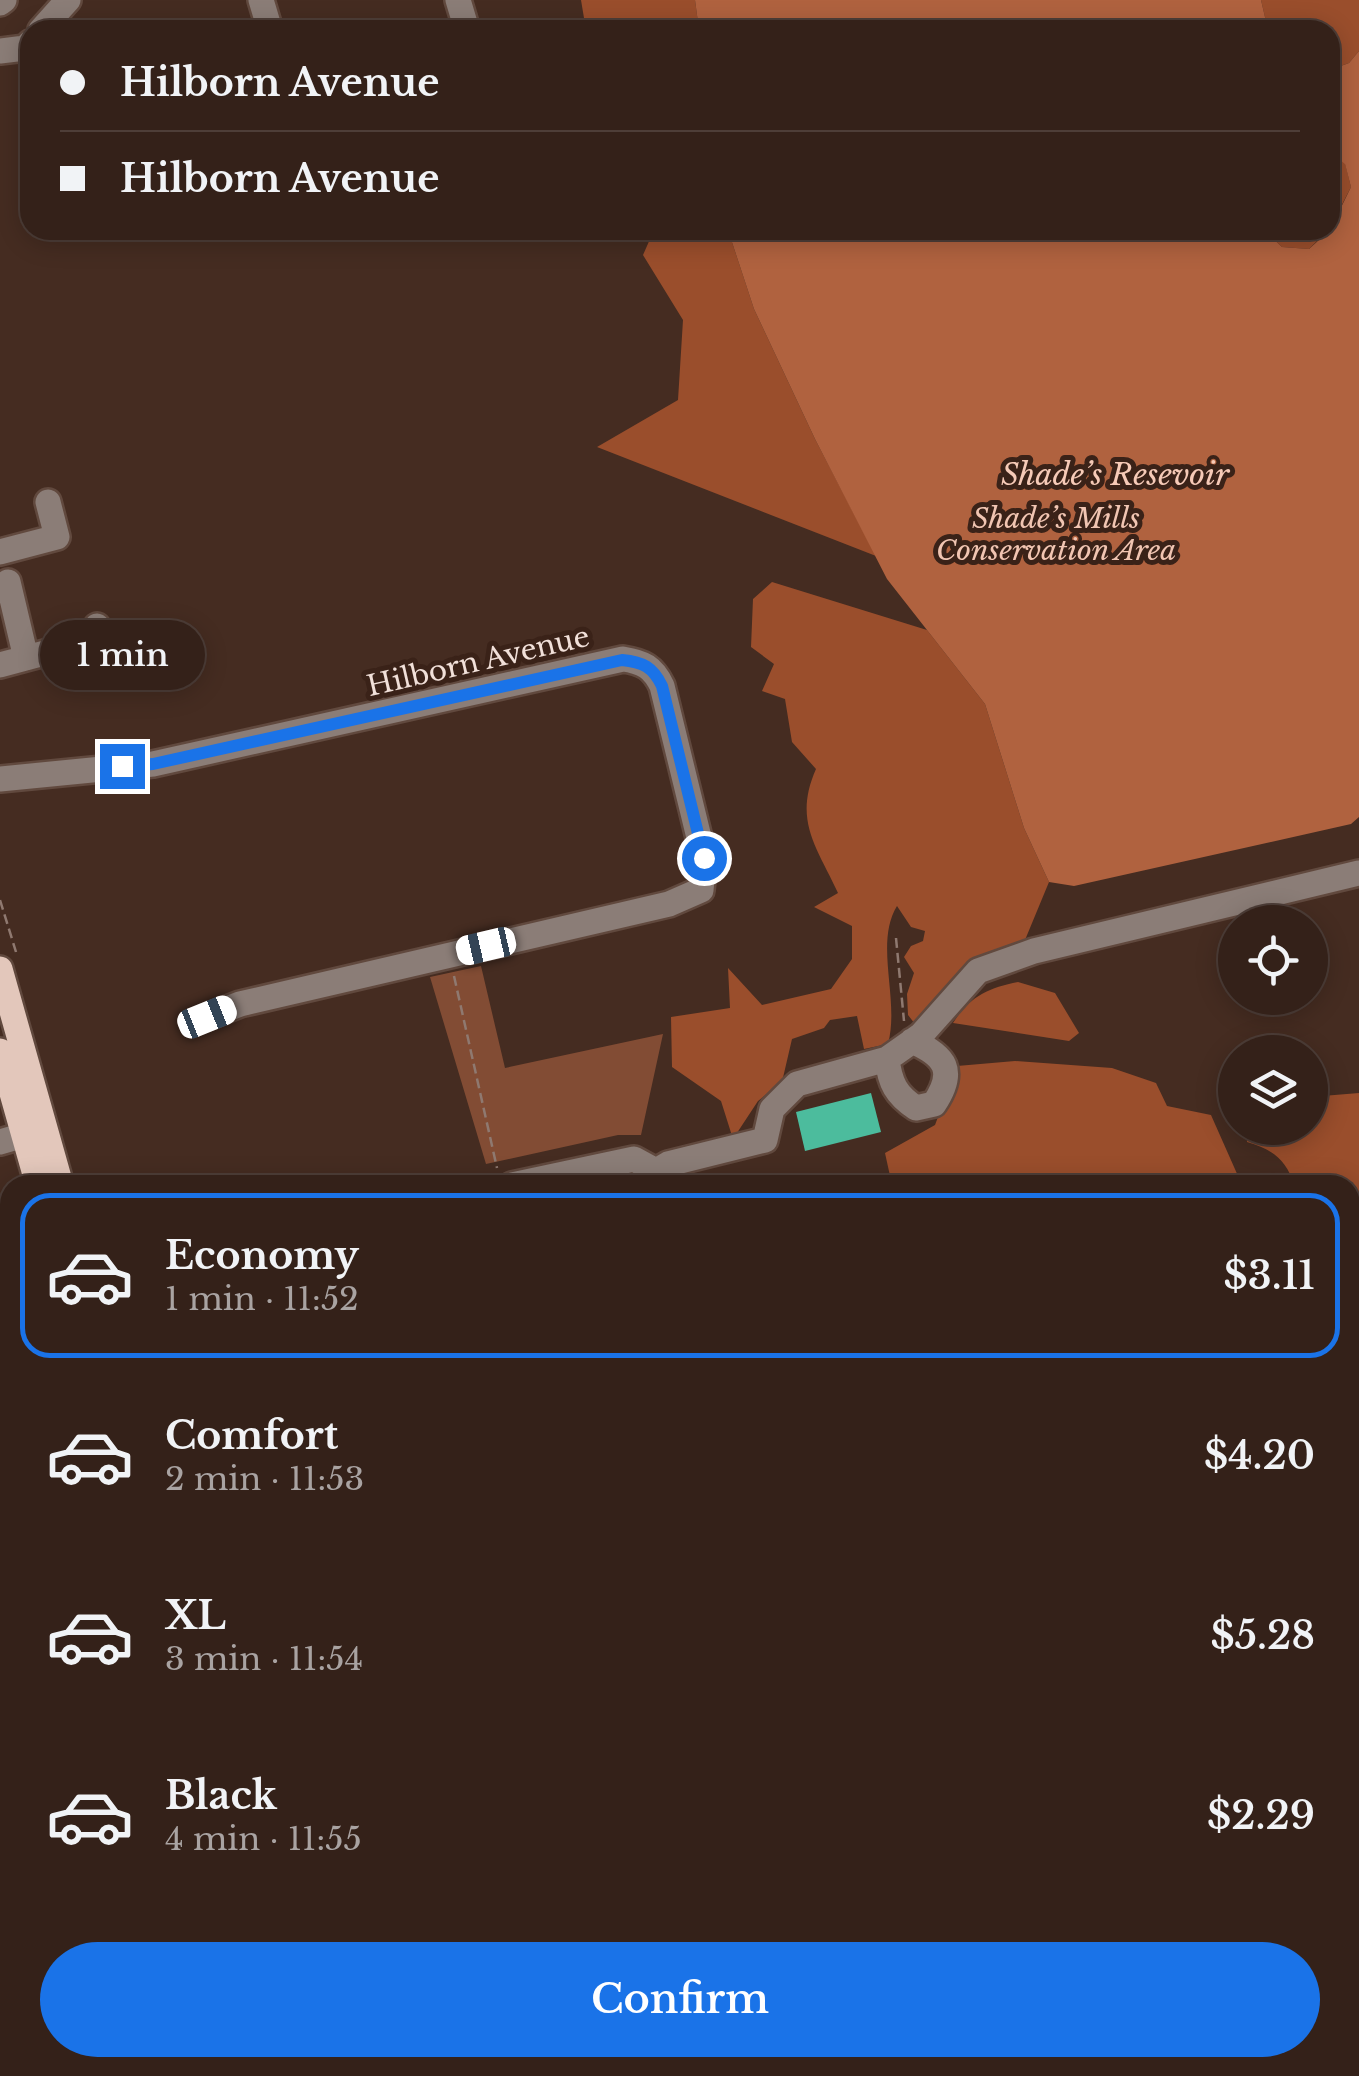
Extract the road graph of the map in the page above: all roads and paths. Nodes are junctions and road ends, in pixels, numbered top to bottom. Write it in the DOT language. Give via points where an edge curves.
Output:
graph roads {
  1 [pos="68,0"];
  2 [pos="50,20"];
  3 [pos="48,502"];
  4 [pos="0,552"];
  5 [pos="8,582"];
  6 [pos="97,626"];
  7 [pos="26,658"];
  8 [pos="0,665"];
  9 [pos="0,779"];
  10 [pos="1359,873"];
  11 [pos="896,938"];
  12 [pos="450,955"];
  13 [pos="0,969"];
  14 [pos="207,1017"];
  15 [pos="912,1041"];
  16 [pos="0,1051"];
  17 [pos="887,1058"];
  18 [pos="12,1138"];
  19 [pos="32,1175"];
  20 [pos="58,1175"];
  21 [pos="504,1175"];
  22 [pos="534,1175"];
  23 [pos="656,1175"];
  24 [pos="660,1175"];
  1 -- 2 [label="street"];
  3 -- 4 [label="street" via="57,537"];
  5 -- 7 [label="street"];
  6 -- 7 [label="street" via="89,641"];
  7 -- 8 [label="street"];
  9 -- 12 [label="street, Hilborn Avenue" via="153,764 622,660 641,662 662,686 704,858 701,890 669,904"];
  10 -- 15 [label="street" via="1034,951 978,971"];
  11 -- 15 [label="path"];
  12 -- 14 [label="street, Hilborn Avenue"];
  12 -- 21 [label="path"];
  13 -- 20 [label="main road"];
  15 -- 17 [label="street"];
  15 -- 17 [label="street" via="934,1051 946,1067 946,1085 934,1104 916,1108 898,1097"];
  16 -- 18 [label="main road"];
  17 -- 24 [label="street" via="798,1084 772,1109 765,1140 668,1164"];
  18 -- 19 [label="main road"];
  22 -- 23 [label="street" via="622,1160 646,1163"];
}
